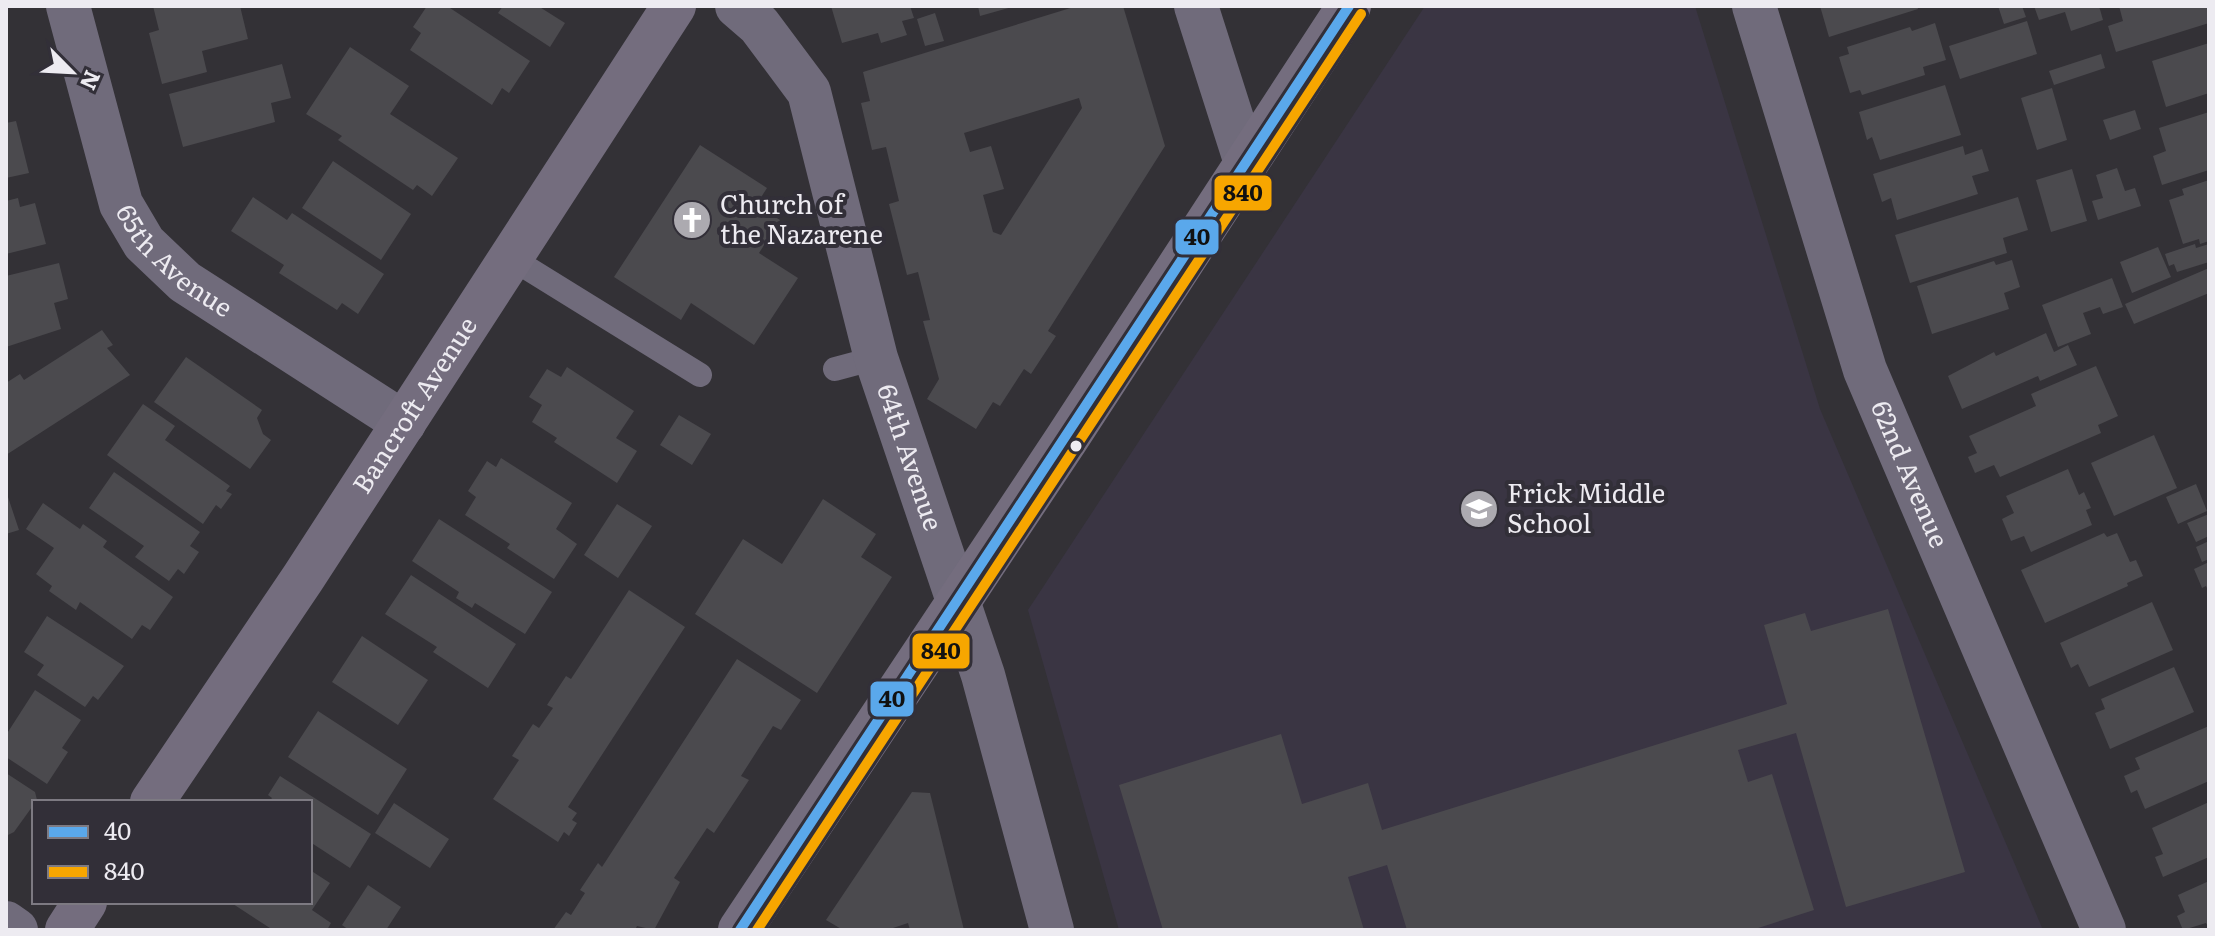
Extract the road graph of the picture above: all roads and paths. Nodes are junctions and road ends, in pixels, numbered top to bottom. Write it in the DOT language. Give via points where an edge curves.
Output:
graph roads {
  1 [pos="68,6"];
  2 [pos="674,6"];
  3 [pos="737,6"];
  4 [pos="1196,6"];
  5 [pos="1349,6"];
  6 [pos="1754,6"];
  7 [pos="1246,163"];
  8 [pos="511,258"];
  9 [pos="700,375"];
  10 [pos="404,423"];
  11 [pos="959,602"];
  12 [pos="153,800"];
  13 [pos="84,904"];
  14 [pos="6,923"];
  15 [pos="16,930"];
  16 [pos="67,930"];
  17 [pos="740,930"];
  18 [pos="1052,930"];
  19 [pos="2104,930"];
  1 -- 10 [label="street, 65th Avenue" via="121,204 144,243 185,282"];
  2 -- 8 [label="main road, Bancroft Avenue"];
  3 -- 11 [label="street, 64th Avenue" via="759,25 809,92 855,363"];
  4 -- 7 [label="street"];
  5 -- 7 [label="main road"];
  6 -- 19 [label="street, 62nd Avenue" via="1865,370"];
  7 -- 11 [label="main road"];
  8 -- 9 [label="lane"];
  8 -- 10 [label="main road, Bancroft Avenue"];
  10 -- 12 [label="main road, Bancroft Avenue"];
  11 -- 17 [label="main road"];
  11 -- 18 [label="street, 64th Avenue"];
  13 -- 16 [label="main road"];
  14 -- 15 [label="street"];
}
